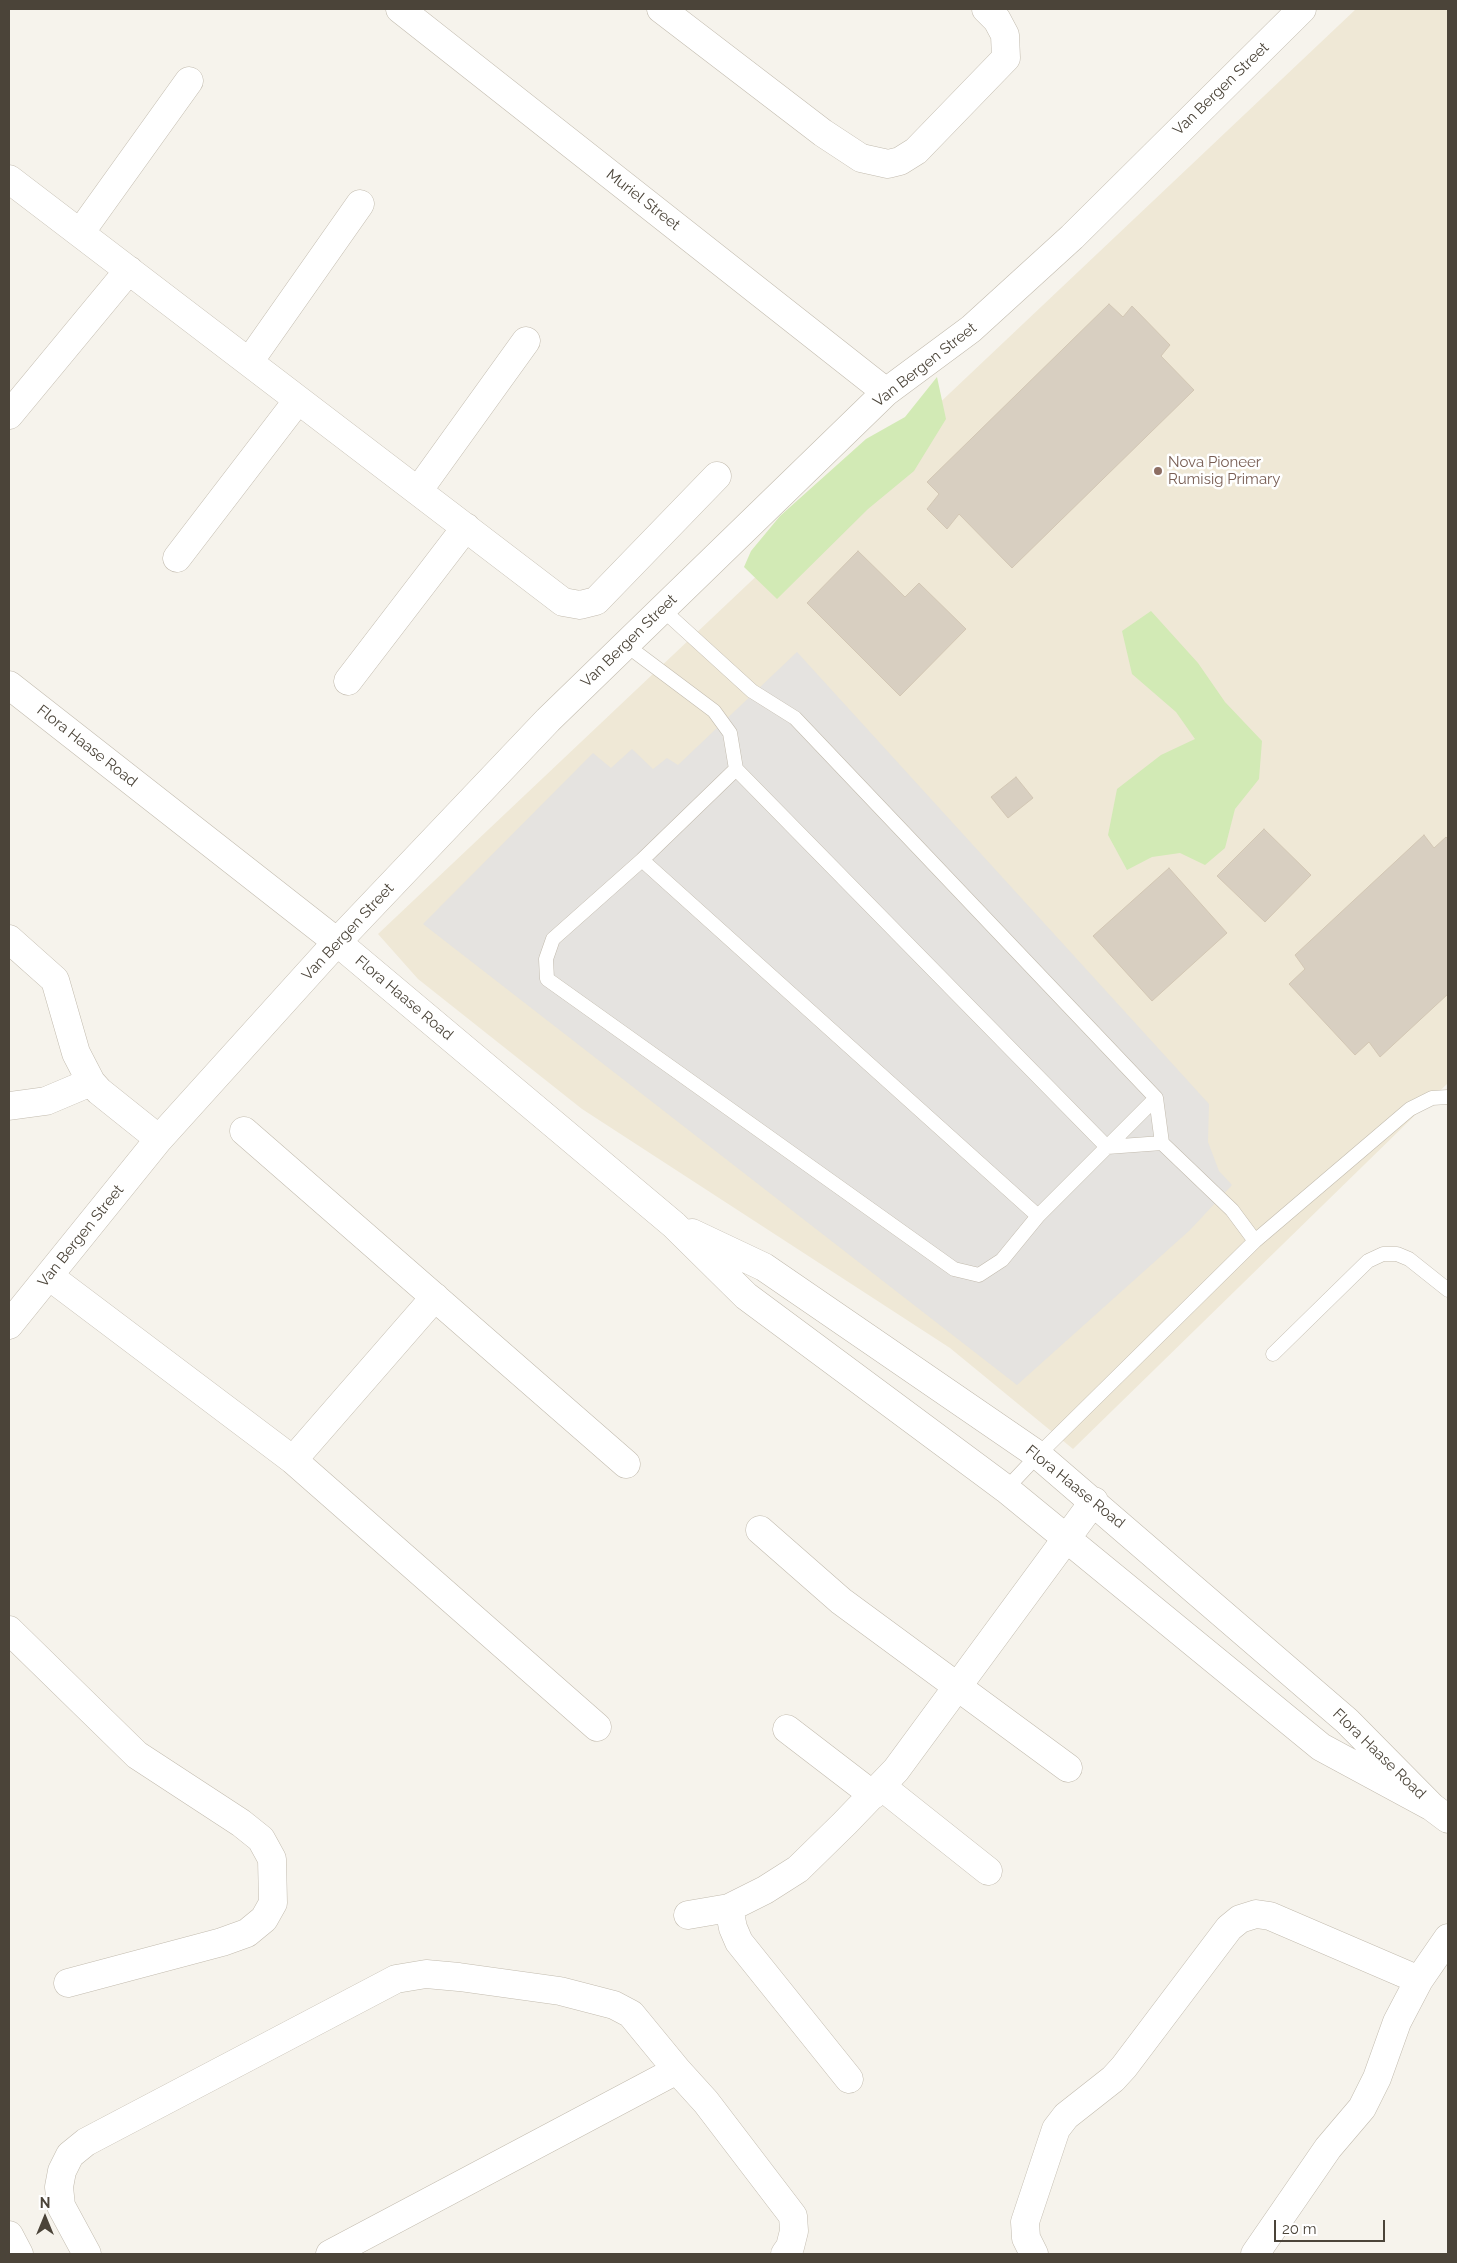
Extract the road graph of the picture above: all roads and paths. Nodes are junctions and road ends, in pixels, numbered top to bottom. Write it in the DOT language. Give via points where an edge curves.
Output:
graph roads {
  1 [pos="400,9"];
  2 [pos="661,9"];
  3 [pos="986,9"];
  4 [pos="1290,14"];
  5 [pos="189,81"];
  6 [pos="9,179"];
  7 [pos="360,204"];
  8 [pos="80,233"];
  9 [pos="129,270"];
  10 [pos="526,340"];
  11 [pos="250,362"];
  12 [pos="886,392"];
  13 [pos="298,400"];
  14 [pos="9,415"];
  15 [pos="717,476"];
  16 [pos="418,491"];
  17 [pos="466,527"];
  18 [pos="177,558"];
  19 [pos="662,609"];
  20 [pos="626,645"];
  21 [pos="348,681"];
  22 [pos="9,685"];
  23 [pos="736,769"];
  24 [pos="642,860"];
  25 [pos="9,939"];
  26 [pos="337,942"];
  27 [pos="91,1082"];
  28 [pos="1448,1097"];
  29 [pos="1156,1098"];
  30 [pos="9,1106"];
  31 [pos="244,1131"];
  32 [pos="159,1139"];
  33 [pos="1162,1143"];
  34 [pos="1107,1147"];
  35 [pos="1038,1216"];
  36 [pos="674,1225"];
  37 [pos="1255,1241"];
  38 [pos="49,1276"];
  39 [pos="1448,1290"];
  40 [pos="435,1297"];
  41 [pos="9,1325"];
  42 [pos="1273,1354"];
  43 [pos="1038,1455"];
  44 [pos="293,1460"];
  45 [pos="626,1464"];
  46 [pos="1006,1489"];
  47 [pos="1094,1501"];
  48 [pos="760,1530"];
  49 [pos="1066,1539"];
  50 [pos="9,1630"];
  51 [pos="957,1687"];
  52 [pos="597,1728"];
  53 [pos="786,1729"];
  54 [pos="1068,1768"];
  55 [pos="877,1790"];
  56 [pos="1440,1813"];
  57 [pos="988,1871"];
  58 [pos="729,1908"];
  59 [pos="688,1915"];
  60 [pos="1448,1938"];
  61 [pos="1418,1980"];
  62 [pos="68,1983"];
  63 [pos="677,2070"];
  64 [pos="849,2079"];
  65 [pos="9,2235"];
  66 [pos="19,2254"];
  67 [pos="86,2254"];
  68 [pos="330,2254"];
  69 [pos="785,2254"];
  70 [pos="1034,2254"];
  71 [pos="1254,2254"];
  1 -- 12 [label="street, Muriel Street"];
  2 -- 3 [label="street" via="823,134 862,158 888,164 916,151 1006,58 1005,34"];
  4 -- 12 [label="street, Van Bergen Street" via="1072,237 978,323"];
  5 -- 8 [label="street"];
  6 -- 8 [label="street"];
  7 -- 11 [label="street"];
  8 -- 9 [label="street"];
  9 -- 11 [label="street"];
  9 -- 14 [label="street"];
  10 -- 16 [label="street"];
  11 -- 13 [label="street"];
  12 -- 19 [label="street, Van Bergen Street"];
  13 -- 16 [label="street"];
  13 -- 18 [label="street"];
  15 -- 17 [label="street" via="596,601 580,605 563,602"];
  16 -- 17 [label="street"];
  17 -- 21 [label="street"];
  19 -- 20 [label="street, Van Bergen Street"];
  19 -- 29 [label="lane" via="752,691 795,718"];
  20 -- 23 [label="lane" via="714,711 730,733"];
  20 -- 26 [label="street, Van Bergen Street" via="548,720"];
  22 -- 26 [label="street, Flora Haase Road"];
  23 -- 24 [label="lane"];
  23 -- 34 [label="lane"];
  24 -- 35 [label="lane"];
  24 -- 35 [label="lane" via="553,939 546,959 547,979 954,1269 978,1275 1002,1260"];
  25 -- 27 [label="street" via="55,980 76,1053"];
  26 -- 32 [label="street, Van Bergen Street"];
  26 -- 36 [label="street, Flora Haase Road"];
  27 -- 30 [label="street" via="46,1101"];
  27 -- 32 [label="street" via="98,1092"];
  28 -- 37 [label="lane" via="1432,1098 1410,1109"];
  29 -- 33 [label="lane"];
  29 -- 34 [label="lane"];
  31 -- 40 [label="street"];
  32 -- 38 [label="street, Van Bergen Street"];
  33 -- 34 [label="lane"];
  33 -- 37 [label="lane" via="1232,1210"];
  34 -- 35 [label="lane"];
  36 -- 43 [label="street, Flora Haase Road" via="764,1267"];
  36 -- 46 [label="street, Flora Haase Road" via="746,1296"];
  37 -- 43 [label="lane"];
  38 -- 41 [label="street, Van Bergen Street"];
  38 -- 44 [label="street"];
  39 -- 42 [label="lane" via="1409,1259 1397,1254 1383,1254 1368,1261"];
  40 -- 44 [label="street"];
  40 -- 45 [label="street"];
  43 -- 46 [label="lane"];
  43 -- 47 [label="street, Flora Haase Road"];
  44 -- 52 [label="street"];
  46 -- 49 [label="street, Flora Haase Road"];
  47 -- 49 [label="street"];
  47 -- 56 [label="street, Flora Haase Road" via="1347,1721"];
  48 -- 51 [label="street" via="841,1602"];
  49 -- 51 [label="street"];
  49 -- 56 [label="street, Flora Haase Road" via="1321,1747"];
  50 -- 62 [label="street" via="137,1755 241,1823 260,1839 272,1859 273,1903 264,1919 247,1933"];
  51 -- 54 [label="street"];
  51 -- 55 [label="street" via="896,1770"];
  53 -- 55 [label="street"];
  55 -- 57 [label="street"];
  55 -- 58 [label="street" via="798,1869"];
  58 -- 59 [label="street"];
  58 -- 64 [label="street" via="739,1942"];
  60 -- 61 [label="street"];
  61 -- 70 [label="street" via="1270,1916 1256,1914 1240,1919 1229,1928 1124,2067 1066,2116 1056,2129 1025,2222 1026,2238"];
  61 -- 71 [label="street" via="1397,2022 1378,2078 1362,2108 1328,2148"];
  63 -- 67 [label="street" via="631,2014 614,2005 560,1991 459,1977 426,1974 396,1979 86,2142 70,2154 59,2186 61,2206"];
  63 -- 68 [label="street"];
  63 -- 69 [label="street" via="706,2102 793,2216 794,2231"];
  65 -- 66 [label="street"];
}
